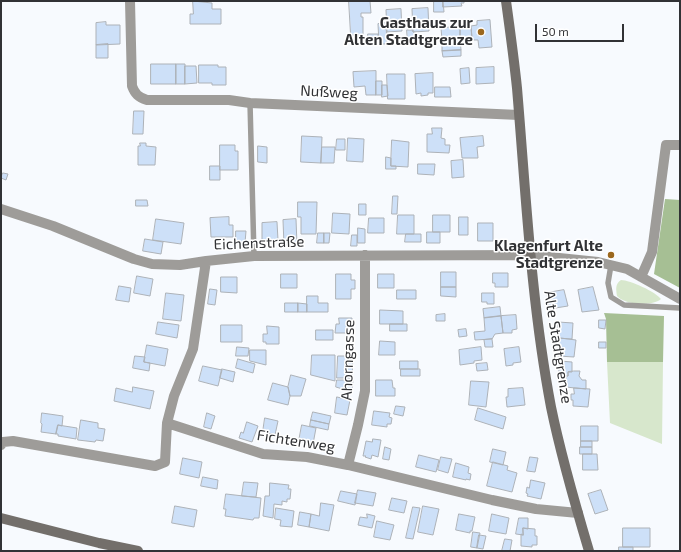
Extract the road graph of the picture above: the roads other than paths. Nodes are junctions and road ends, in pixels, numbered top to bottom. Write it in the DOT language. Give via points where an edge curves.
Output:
graph roads {
  1 [pos="130,1"];
  2 [pos="506,1"];
  3 [pos="250,103"];
  4 [pos="519,116"];
  5 [pos="680,145"];
  6 [pos="1,209"];
  7 [pos="365,255"];
  8 [pos="530,255"];
  9 [pos="254,256"];
  10 [pos="206,261"];
  11 [pos="611,265"];
  12 [pos="641,277"];
  13 [pos="680,299"];
  14 [pos="680,308"];
  15 [pos="167,423"];
  16 [pos="1,445"];
  17 [pos="348,465"];
  18 [pos="578,513"];
  19 [pos="1,518"];
  20 [pos="590,549"];
  21 [pos="138,551"];
  1 -- 3 [label="street, Nußweg" via="132,86 139,98 229,100"];
  2 -- 4 [label="street, Alte Stadtgrenze"];
  3 -- 4 [label="street, Nußweg"];
  3 -- 9 [label="lane"];
  4 -- 8 [label="street, Alte Stadtgrenze"];
  5 -- 12 [label="street" via="666,145 652,252"];
  6 -- 10 [label="street, Eichenstraße" via="152,264 180,265"];
  7 -- 8 [label="street, Eichenstraße"];
  7 -- 9 [label="street, Eichenstraße"];
  7 -- 17 [label="street, Ahorngasse" via="365,391"];
  8 -- 11 [label="street, Eichenstraße"];
  8 -- 18 [label="street, Alte Stadtgrenze" via="552,407"];
  9 -- 10 [label="street, Eichenstraße"];
  10 -- 15 [label="street" via="193,349 174,396"];
  11 -- 12 [label="street, Eichenstraße" via="627,269"];
  11 -- 14 [label="lane" via="608,283 611,297 624,305"];
  12 -- 13 [label="street, Eichenstraße"];
  15 -- 16 [label="street" via="165,462 154,466 13,441"];
  15 -- 17 [label="street, Fichtenweg" via="263,454 307,457"];
  17 -- 18 [label="street, Fichtenweg" via="492,500"];
  18 -- 20 [label="street, Alte Stadtgrenze"];
  19 -- 21 [label="street"];
}
